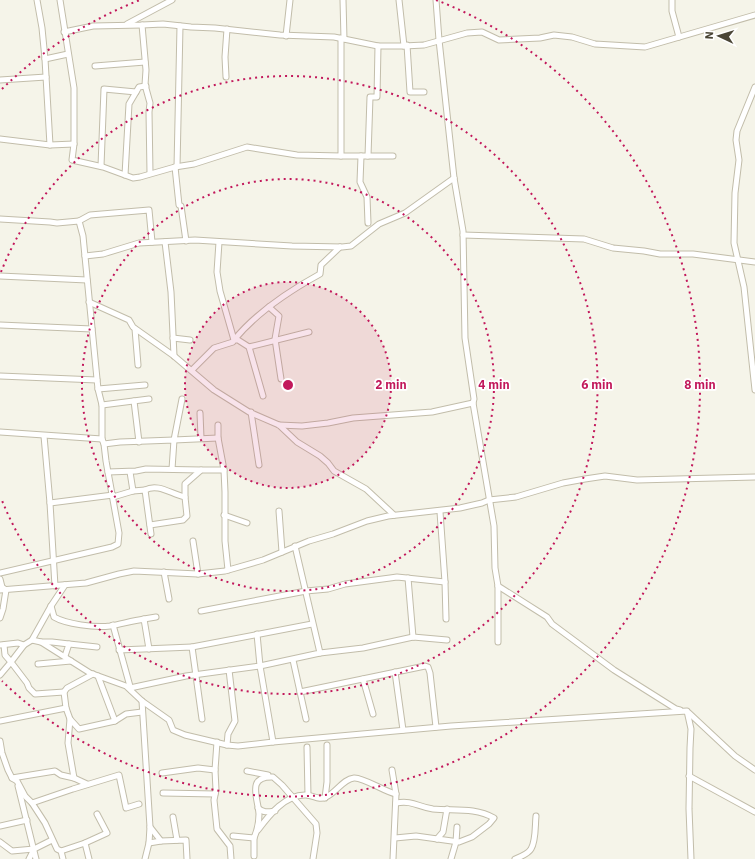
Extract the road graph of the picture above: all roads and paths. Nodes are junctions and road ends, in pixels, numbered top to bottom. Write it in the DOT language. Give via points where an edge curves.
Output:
graph roads {
  1 [pos="37,0"];
  2 [pos="60,0"];
  3 [pos="172,0"];
  4 [pos="290,0"];
  5 [pos="344,0"];
  6 [pos="399,0"];
  7 [pos="436,0"];
  8 [pos="672,0"];
  9 [pos="755,15"];
  10 [pos="126,25"];
  11 [pos="142,25"];
  12 [pos="180,26"];
  13 [pos="227,30"];
  14 [pos="64,32"];
  15 [pos="286,36"];
  16 [pos="679,37"];
  17 [pos="342,39"];
  18 [pos="439,40"];
  19 [pos="378,46"];
  20 [pos="405,46"];
  21 [pos="68,54"];
  22 [pos="45,59"];
  23 [pos="145,62"];
  24 [pos="94,66"];
  25 [pos="226,77"];
  26 [pos="46,78"];
  27 [pos="0,80"];
  28 [pos="146,86"];
  29 [pos="755,87"];
  30 [pos="136,92"];
  31 [pos="424,92"];
  32 [pos="0,139"];
  33 [pos="50,144"];
  34 [pos="74,144"];
  35 [pos="341,156"];
  36 [pos="361,156"];
  37 [pos="368,156"];
  38 [pos="393,156"];
  39 [pos="101,166"];
  40 [pos="176,167"];
  41 [pos="150,174"];
  42 [pos="125,175"];
  43 [pos="454,178"];
  44 [pos="0,219"];
  45 [pos="79,221"];
  46 [pos="368,223"];
  47 [pos="463,235"];
  48 [pos="186,241"];
  49 [pos="152,242"];
  50 [pos="165,242"];
  51 [pos="219,242"];
  52 [pos="340,247"];
  53 [pos="85,256"];
  54 [pos="738,260"];
  55 [pos="755,262"];
  56 [pos="0,276"];
  57 [pos="87,280"];
  58 [pos="89,302"];
  59 [pos="269,307"];
  60 [pos="0,325"];
  61 [pos="92,329"];
  62 [pos="135,329"];
  63 [pos="309,332"];
  64 [pos="173,338"];
  65 [pos="190,340"];
  66 [pos="234,340"];
  67 [pos="275,340"];
  68 [pos="249,347"];
  69 [pos="174,356"];
  70 [pos="138,365"];
  71 [pos="192,370"];
  72 [pos="0,376"];
  73 [pos="281,379"];
  74 [pos="97,380"];
  75 [pos="145,385"];
  76 [pos="98,389"];
  77 [pos="755,390"];
  78 [pos="263,396"];
  79 [pos="149,399"];
  80 [pos="182,399"];
  81 [pos="134,401"];
  82 [pos="473,403"];
  83 [pos="102,405"];
  84 [pos="251,412"];
  85 [pos="200,413"];
  86 [pos="218,425"];
  87 [pos="279,425"];
  88 [pos="0,432"];
  89 [pos="44,436"];
  90 [pos="201,438"];
  91 [pos="218,438"];
  92 [pos="174,440"];
  93 [pos="103,442"];
  94 [pos="139,442"];
  95 [pos="259,465"];
  96 [pos="172,469"];
  97 [pos="201,470"];
  98 [pos="224,470"];
  99 [pos="108,472"];
  100 [pos="130,472"];
  101 [pos="755,477"];
  102 [pos="145,490"];
  103 [pos="133,491"];
  104 [pos="113,496"];
  105 [pos="185,497"];
  106 [pos="489,500"];
  107 [pos="50,503"];
  108 [pos="279,511"];
  109 [pos="440,512"];
  110 [pos="224,515"];
  111 [pos="394,515"];
  112 [pos="248,523"];
  113 [pos="150,525"];
  114 [pos="151,534"];
  115 [pos="192,542"];
  116 [pos="295,546"];
  117 [pos="282,552"];
  118 [pos="54,560"];
  119 [pos="228,570"];
  120 [pos="164,572"];
  121 [pos="0,573"];
  122 [pos="198,574"];
  123 [pos="408,578"];
  124 [pos="0,579"];
  125 [pos="445,582"];
  126 [pos="65,585"];
  127 [pos="55,586"];
  128 [pos="498,586"];
  129 [pos="0,590"];
  130 [pos="6,590"];
  131 [pos="306,591"];
  132 [pos="169,599"];
  133 [pos="51,606"];
  134 [pos="201,611"];
  135 [pos="156,617"];
  136 [pos="0,618"];
  137 [pos="144,619"];
  138 [pos="446,619"];
  139 [pos="312,624"];
  140 [pos="113,625"];
  141 [pos="257,634"];
  142 [pos="413,638"];
  143 [pos="32,640"];
  144 [pos="447,640"];
  145 [pos="41,642"];
  146 [pos="498,642"];
  147 [pos="69,644"];
  148 [pos="2,645"];
  149 [pos="24,645"];
  150 [pos="97,647"];
  151 [pos="192,647"];
  152 [pos="119,650"];
  153 [pos="149,650"];
  154 [pos="320,654"];
  155 [pos="65,656"];
  156 [pos="293,660"];
  157 [pos="72,661"];
  158 [pos="11,662"];
  159 [pos="38,664"];
  160 [pos="260,666"];
  161 [pos="229,670"];
  162 [pos="395,672"];
  163 [pos="93,674"];
  164 [pos="0,675"];
  165 [pos="197,675"];
  166 [pos="98,676"];
  167 [pos="363,679"];
  168 [pos="130,689"];
  169 [pos="64,692"];
  170 [pos="300,692"];
  171 [pos="142,701"];
  172 [pos="66,708"];
  173 [pos="687,711"];
  174 [pos="142,712"];
  175 [pos="373,714"];
  176 [pos="70,719"];
  177 [pos="202,719"];
  178 [pos="306,719"];
  179 [pos="0,721"];
  180 [pos="115,721"];
  181 [pos="436,727"];
  182 [pos="403,730"];
  183 [pos="0,741"];
  184 [pos="217,742"];
  185 [pos="273,742"];
  186 [pos="227,745"];
  187 [pos="327,745"];
  188 [pos="308,747"];
  189 [pos="215,770"];
  190 [pos="392,770"];
  191 [pos="755,770"];
  192 [pos="248,771"];
  193 [pos="162,773"];
  194 [pos="689,776"];
  195 [pos="273,777"];
  196 [pos="12,778"];
  197 [pos="74,778"];
  198 [pos="17,781"];
  199 [pos="87,784"];
  200 [pos="163,793"];
  201 [pos="215,794"];
  202 [pos="396,794"];
  203 [pos="308,795"];
  204 [pos="292,797"];
  205 [pos="325,798"];
  206 [pos="32,803"];
  207 [pos="396,803"];
  208 [pos="139,804"];
  209 [pos="257,807"];
  210 [pos="447,809"];
  211 [pos="275,811"];
  212 [pos="755,812"];
  213 [pos="97,814"];
  214 [pos="536,816"];
  215 [pos="172,817"];
  216 [pos="27,820"];
  217 [pos="0,826"];
  218 [pos="457,826"];
  219 [pos="150,827"];
  220 [pos="233,836"];
  221 [pos="255,836"];
  222 [pos="395,838"];
  223 [pos="437,839"];
  224 [pos="52,840"];
  225 [pos="161,840"];
  226 [pos="177,840"];
  227 [pos="0,842"];
  228 [pos="456,842"];
  229 [pos="85,843"];
  230 [pos="150,843"];
  231 [pos="34,849"];
  232 [pos="61,851"];
  233 [pos="254,856"];
  234 [pos="29,859"];
  235 [pos="36,859"];
  236 [pos="63,859"];
  237 [pos="89,859"];
  238 [pos="145,859"];
  239 [pos="187,859"];
  240 [pos="231,859"];
  241 [pos="313,859"];
  242 [pos="393,859"];
  243 [pos="451,859"];
  244 [pos="515,859"];
  245 [pos="691,859"];
  1 -- 22 [label="street"];
  2 -- 14 [label="street"];
  3 -- 10 [label="street"];
  4 -- 15 [label="street"];
  5 -- 17 [label="street"];
  6 -- 20 [label="street"];
  7 -- 18 [label="street"];
  8 -- 16 [label="street" via="672,11"];
  9 -- 16 [label="street"];
  10 -- 11 [label="street"];
  10 -- 14 [label="street" via="93,26"];
  11 -- 12 [label="street"];
  11 -- 23 [label="street"];
  12 -- 13 [label="street"];
  12 -- 40 [label="street"];
  13 -- 15 [label="street"];
  13 -- 25 [label="street"];
  14 -- 21 [label="street"];
  15 -- 17 [label="street"];
  16 -- 18 [label="street" via="645,47 595,44 554,34 540,38 499,40 482,32"];
  17 -- 19 [label="street"];
  17 -- 35 [label="street"];
  18 -- 20 [label="street" via="424,45"];
  18 -- 43 [label="street"];
  19 -- 20 [label="street"];
  19 -- 37 [label="street" via="377,97 370,98"];
  20 -- 31 [label="street" via="410,92"];
  21 -- 22 [label="street"];
  21 -- 34 [label="street" via="74,88"];
  22 -- 26 [label="street"];
  23 -- 24 [label="street"];
  23 -- 28 [label="street"];
  26 -- 27 [label="street"];
  26 -- 33 [label="street"];
  28 -- 30 [label="street" via="139,87"];
  28 -- 41 [label="street" via="150,104"];
  29 -- 54 [label="street" via="737,131 736,140 739,160 735,193 734,243"];
  30 -- 39 [label="street" via="104,89"];
  30 -- 42 [label="street" via="129,104"];
  32 -- 33 [label="street"];
  33 -- 34 [label="street"];
  34 -- 39 [label="street" via="72,160"];
  35 -- 36 [label="street"];
  35 -- 40 [label="street" via="297,155 247,147"];
  36 -- 37 [label="street"];
  36 -- 46 [label="street" via="360,182 367,197"];
  37 -- 38 [label="street"];
  39 -- 42 [label="street"];
  40 -- 41 [label="street"];
  40 -- 48 [label="street" via="179,206"];
  41 -- 42 [label="street" via="133,178"];
  43 -- 47 [label="street"];
  43 -- 52 [label="street" via="405,213 380,224 351,246"];
  44 -- 45 [label="street" via="57,224"];
  45 -- 49 [label="street" via="90,215 149,210"];
  45 -- 53 [label="street"];
  47 -- 54 [label="street" via="584,240 613,248"];
  47 -- 82 [label="street" via="465,338"];
  48 -- 50 [label="street"];
  48 -- 51 [label="street"];
  49 -- 50 [label="street"];
  49 -- 53 [label="street"];
  50 -- 64 [label="street"];
  51 -- 52 [label="street"];
  51 -- 66 [label="street" via="217,272"];
  52 -- 59 [label="street" via="321,265 320,274 293,289"];
  53 -- 57 [label="street"];
  54 -- 55 [label="street"];
  54 -- 77 [label="street" via="744,287"];
  56 -- 57 [label="street"];
  57 -- 58 [label="street"];
  58 -- 61 [label="street"];
  58 -- 62 [label="street" via="129,320"];
  59 -- 66 [label="street"];
  59 -- 67 [label="street" via="279,316"];
  60 -- 61 [label="street"];
  61 -- 74 [label="street"];
  62 -- 69 [label="street"];
  62 -- 70 [label="street"];
  63 -- 67 [label="street"];
  64 -- 65 [label="street"];
  64 -- 69 [label="street"];
  66 -- 68 [label="street"];
  66 -- 71 [label="street" via="214,348"];
  67 -- 68 [label="street"];
  67 -- 73 [label="street"];
  68 -- 78 [label="street"];
  69 -- 71 [label="street"];
  71 -- 84 [label="street" via="214,390"];
  72 -- 74 [label="street"];
  74 -- 76 [label="street"];
  75 -- 76 [label="street"];
  76 -- 83 [label="street"];
  79 -- 81 [label="street"];
  80 -- 92 [label="street"];
  81 -- 83 [label="street"];
  81 -- 94 [label="street"];
  82 -- 87 [label="street" via="432,412 353,418 302,426"];
  82 -- 106 [label="street"];
  83 -- 93 [label="street"];
  84 -- 87 [label="street"];
  84 -- 95 [label="street"];
  85 -- 90 [label="street"];
  86 -- 91 [label="street"];
  87 -- 111 [label="street" via="297,442 320,456 334,471 366,489"];
  88 -- 89 [label="street"];
  89 -- 93 [label="street"];
  89 -- 107 [label="street"];
  90 -- 91 [label="street"];
  90 -- 92 [label="street"];
  91 -- 98 [label="street"];
  92 -- 94 [label="street"];
  92 -- 96 [label="street"];
  93 -- 94 [label="street"];
  93 -- 99 [label="street"];
  96 -- 97 [label="street"];
  96 -- 100 [label="street"];
  97 -- 98 [label="street"];
  97 -- 105 [label="street" via="185,484"];
  98 -- 110 [label="street"];
  99 -- 100 [label="street"];
  99 -- 104 [label="street"];
  100 -- 103 [label="street"];
  101 -- 106 [label="street" via="637,480 606,476 563,483 516,497"];
  102 -- 103 [label="street"];
  102 -- 105 [label="street" via="150,487 166,489"];
  102 -- 113 [label="street"];
  103 -- 104 [label="street"];
  104 -- 107 [label="street"];
  104 -- 118 [label="street" via="119,534 118,544 112,548"];
  105 -- 113 [label="street" via="187,516 184,520"];
  106 -- 109 [label="street"];
  106 -- 128 [label="street" via="494,526 494,568"];
  107 -- 118 [label="street"];
  108 -- 117 [label="street"];
  109 -- 111 [label="street"];
  109 -- 125 [label="street"];
  110 -- 112 [label="street"];
  110 -- 119 [label="street"];
  111 -- 116 [label="street" via="367,521"];
  113 -- 114 [label="street"];
  115 -- 122 [label="street"];
  116 -- 117 [label="street"];
  116 -- 131 [label="street"];
  117 -- 119 [label="street"];
  118 -- 121 [label="street"];
  118 -- 127 [label="street"];
  119 -- 122 [label="street"];
  120 -- 122 [label="street"];
  120 -- 126 [label="street" via="134,571 86,583"];
  120 -- 132 [label="street"];
  123 -- 125 [label="street"];
  123 -- 131 [label="street" via="364,581"];
  123 -- 142 [label="street"];
  124 -- 130 [label="street" via="2,587"];
  125 -- 138 [label="street"];
  126 -- 127 [label="street"];
  126 -- 133 [label="street"];
  127 -- 130 [label="street"];
  128 -- 146 [label="street"];
  128 -- 173 [label="street" via="547,618 614,670 676,709"];
  129 -- 130 [label="street"];
  130 -- 136 [label="street"];
  131 -- 134 [label="street"];
  131 -- 139 [label="street"];
  133 -- 140 [label="street" via="54,617 61,621"];
  133 -- 143 [label="street"];
  135 -- 137 [label="street"];
  137 -- 140 [label="street"];
  137 -- 153 [label="street"];
  139 -- 141 [label="street"];
  139 -- 154 [label="street"];
  140 -- 152 [label="street"];
  141 -- 151 [label="street"];
  141 -- 160 [label="street"];
  142 -- 144 [label="street"];
  142 -- 154 [label="street"];
  143 -- 145 [label="street"];
  143 -- 149 [label="street"];
  145 -- 147 [label="street"];
  145 -- 155 [label="street"];
  147 -- 150 [label="street"];
  147 -- 155 [label="street"];
  148 -- 149 [label="street"];
  148 -- 158 [label="street" via="5,655"];
  149 -- 158 [label="street"];
  151 -- 153 [label="street"];
  151 -- 165 [label="street"];
  152 -- 153 [label="street"];
  152 -- 168 [label="street"];
  154 -- 156 [label="street"];
  155 -- 157 [label="street"];
  156 -- 160 [label="street"];
  156 -- 170 [label="street"];
  157 -- 159 [label="street"];
  157 -- 163 [label="street"];
  158 -- 164 [label="street"];
  158 -- 169 [label="street" via="35,694"];
  160 -- 161 [label="street"];
  160 -- 185 [label="street"];
  161 -- 165 [label="street"];
  161 -- 186 [label="street" via="235,721 228,734"];
  162 -- 167 [label="street"];
  162 -- 181 [label="street" via="428,667"];
  162 -- 182 [label="street"];
  163 -- 166 [label="street"];
  163 -- 169 [label="street"];
  165 -- 168 [label="street"];
  165 -- 177 [label="street"];
  166 -- 168 [label="street"];
  166 -- 180 [label="street"];
  167 -- 170 [label="street"];
  167 -- 175 [label="street"];
  168 -- 171 [label="street"];
  169 -- 172 [label="street"];
  170 -- 178 [label="street"];
  171 -- 174 [label="street"];
  171 -- 184 [label="street" via="169,720 173,730"];
  172 -- 176 [label="street"];
  172 -- 179 [label="street"];
  173 -- 181 [label="street"];
  173 -- 191 [label="street" via="735,756"];
  173 -- 194 [label="street" via="691,729"];
  174 -- 180 [label="street" via="126,714"];
  174 -- 219 [label="street"];
  176 -- 180 [label="street" via="78,729"];
  176 -- 197 [label="street" via="68,743"];
  181 -- 182 [label="street"];
  182 -- 185 [label="street"];
  183 -- 196 [label="street"];
  184 -- 186 [label="street"];
  184 -- 189 [label="street"];
  185 -- 186 [label="street"];
  187 -- 205 [label="street"];
  188 -- 203 [label="street"];
  189 -- 193 [label="street" via="198,768"];
  189 -- 201 [label="street"];
  190 -- 202 [label="street"];
  192 -- 195 [label="street"];
  194 -- 212 [label="street"];
  194 -- 245 [label="street"];
  195 -- 204 [label="street"];
  195 -- 209 [label="street" via="264,777 256,784 254,793"];
  196 -- 197 [label="street" via="55,771"];
  196 -- 198 [label="street"];
  197 -- 199 [label="street"];
  198 -- 206 [label="street"];
  198 -- 216 [label="street"];
  199 -- 206 [label="street"];
  199 -- 208 [label="street" via="119,775 126,808"];
  200 -- 201 [label="street"];
  201 -- 240 [label="street" via="217,829 230,846"];
  202 -- 205 [label="street" via="354,777"];
  202 -- 207 [label="street"];
  203 -- 204 [label="street"];
  203 -- 205 [label="street"];
  204 -- 211 [label="street"];
  204 -- 241 [label="street" via="316,824"];
  206 -- 224 [label="street"];
  207 -- 210 [label="street" via="411,802 428,808"];
  207 -- 222 [label="street"];
  209 -- 211 [label="street" via="265,812"];
  209 -- 221 [label="street" via="259,818"];
  210 -- 223 [label="street" via="443,832"];
  210 -- 228 [label="street" via="475,812 494,818 468,839"];
  211 -- 221 [label="street"];
  213 -- 229 [label="street" via="107,833"];
  214 -- 244 [label="street" via="531,850"];
  215 -- 226 [label="street"];
  216 -- 217 [label="street"];
  216 -- 231 [label="street"];
  218 -- 228 [label="street"];
  219 -- 225 [label="street"];
  219 -- 230 [label="street"];
  220 -- 221 [label="street"];
  221 -- 233 [label="street"];
  222 -- 223 [label="street" via="416,836"];
  222 -- 242 [label="street"];
  223 -- 228 [label="street"];
  224 -- 231 [label="street"];
  224 -- 232 [label="street"];
  225 -- 226 [label="street"];
  225 -- 230 [label="street"];
  226 -- 239 [label="street" via="186,840"];
  227 -- 231 [label="street" via="12,851"];
  228 -- 243 [label="street"];
  229 -- 232 [label="street"];
  229 -- 237 [label="street"];
  230 -- 238 [label="street"];
  231 -- 234 [label="street"];
  231 -- 235 [label="street"];
  232 -- 236 [label="street"];
}
